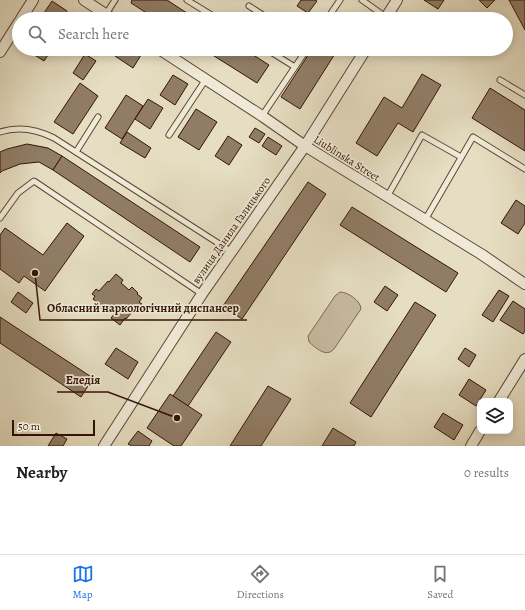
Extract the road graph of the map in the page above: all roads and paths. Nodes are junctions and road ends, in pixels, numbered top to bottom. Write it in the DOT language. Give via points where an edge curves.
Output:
graph roads {
  1 [pos="33,0"];
  2 [pos="84,0"];
  3 [pos="115,0"];
  4 [pos="187,0"];
  5 [pos="340,0"];
  6 [pos="362,0"];
  7 [pos="397,0"];
  8 [pos="249,6"];
  9 [pos="25,12"];
  10 [pos="102,12"];
  11 [pos="111,12"];
  12 [pos="207,12"];
  13 [pos="258,12"];
  14 [pos="332,12"];
  15 [pos="378,12"];
  16 [pos="390,12"];
  17 [pos="12,33"];
  18 [pos="0,52"];
  19 [pos="170,56"];
  20 [pos="277,56"];
  21 [pos="302,56"];
  22 [pos="362,56"];
  23 [pos="295,67"];
  24 [pos="206,80"];
  25 [pos="500,80"];
  26 [pos="525,95"];
  27 [pos="262,116"];
  28 [pos="98,117"];
  29 [pos="0,132"];
  30 [pos="169,135"];
  31 [pos="305,146"];
  32 [pos="76,152"];
  33 [pos="461,157"];
  34 [pos="525,168"];
  35 [pos="387,197"];
  36 [pos="0,218"];
  37 [pos="425,220"];
  38 [pos="232,252"];
  39 [pos="525,284"];
  40 [pos="202,294"];
  41 [pos="525,359"];
  42 [pos="501,398"];
  43 [pos="478,434"];
  44 [pos="104,446"];
  45 [pos="471,446"];
  1 -- 9 [label="street"];
  2 -- 10 [label="street"];
  3 -- 11 [label="lane"];
  4 -- 12 [label="lane"];
  5 -- 14 [label="lane"];
  6 -- 15 [label="lane"];
  7 -- 16 [label="street"];
  8 -- 13 [label="lane"];
  17 -- 18 [label="street"];
  19 -- 24 [label="street, Liublinska Street"];
  20 -- 23 [label="lane"];
  21 -- 23 [label="lane"];
  22 -- 31 [label="street, вулиця Данила Галицького"];
  23 -- 27 [label="lane"];
  24 -- 27 [label="street, Liublinska Street"];
  24 -- 30 [label="lane"];
  25 -- 26 [label="lane"];
  27 -- 31 [label="street, Liublinska Street"];
  28 -- 32 [label="lane"];
  29 -- 32 [label="lane" via="34,130 54,138"];
  31 -- 35 [label="street, Liublinska Street"];
  31 -- 38 [label="street, вулиця Данила Галицького"];
  32 -- 38 [label="lane"];
  33 -- 34 [label="lane" via="473,137"];
  33 -- 35 [label="lane" via="422,135"];
  33 -- 37 [label="lane"];
  35 -- 37 [label="street, Liublinska Street"];
  36 -- 40 [label="lane" via="18,193 34,181"];
  37 -- 39 [label="street, Liublinska Street"];
  38 -- 40 [label="street, вулиця Данила Галицького"];
  40 -- 44 [label="street, вулиця Данила Галицького"];
  41 -- 42 [label="street"];
  43 -- 45 [label="street"];
}
